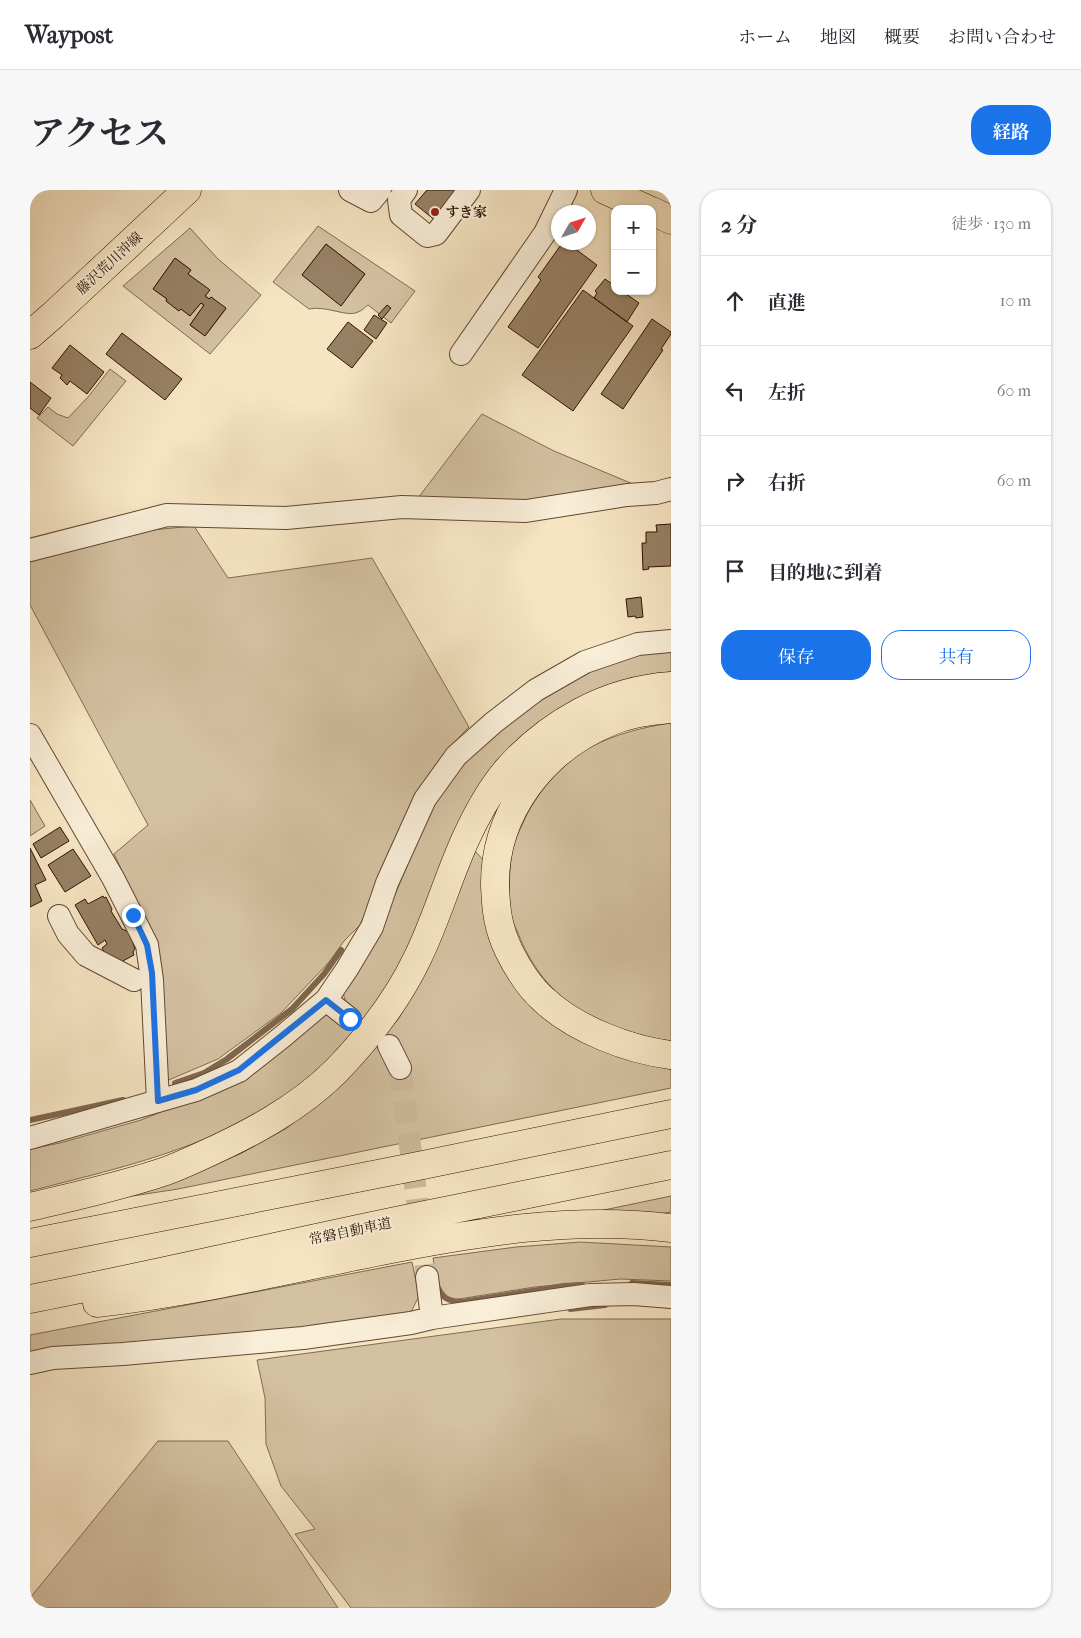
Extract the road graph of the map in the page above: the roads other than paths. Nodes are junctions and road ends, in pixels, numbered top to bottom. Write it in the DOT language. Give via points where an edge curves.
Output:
graph roads {
  1 [pos="188,190"];
  2 [pos="350,190"];
  3 [pos="380,190"];
  4 [pos="406,190"];
  5 [pos="469,190"];
  6 [pos="566,190"];
  7 [pos="605,190"];
  8 [pos="638,205"];
  9 [pos="656,213"];
  10 [pos="671,220"];
  11 [pos="30,335"];
  12 [pos="461,354"];
  13 [pos="671,489"];
  14 [pos="30,550"];
  15 [pos="671,641"];
  16 [pos="671,686"];
  17 [pos="671,709"];
  18 [pos="30,736"];
  19 [pos="59,916"];
  20 [pos="134,980"];
  21 [pos="326,1000"];
  22 [pos="350,1019"];
  23 [pos="389,1046"];
  24 [pos="671,1055"];
  25 [pos="400,1068"];
  26 [pos="158,1101"];
  27 [pos="671,1114"];
  28 [pos="30,1138"];
  29 [pos="671,1165"];
  30 [pos="30,1206"];
  31 [pos="669,1227"];
  32 [pos="30,1243"];
  33 [pos="427,1277"];
  34 [pos="671,1297"];
  35 [pos="30,1299"];
  36 [pos="30,1310"];
  37 [pos="432,1318"];
  38 [pos="30,1363"];
  1 -- 11 [label="main road, 藤沢荒川沖線"];
  2 -- 3 [label="street" via="371,202"];
  4 -- 5 [label="street" via="399,200 401,215 427,236 436,234"];
  6 -- 12 [label="street" via="545,233"];
  7 -- 8 [label="main road"];
  9 -- 10 [label="main road"];
  13 -- 14 [label="street" via="526,511 402,508 286,518 167,515"];
  15 -- 21 [label="street" via="638,644 585,662 536,690 492,723 456,756 425,799 372,927"];
  16 -- 30 [label="main road" via="638,690 590,706 540,739 507,771 469,832 419,956 402,988 363,1043 306,1096 248,1133 168,1170"];
  17 -- 24 [label="main road" via="612,720 571,742 553,756 515,804 498,846 495,868 496,916 505,942 528,982 544,1000 606,1038"];
  18 -- 26 [label="street" via="114,878 147,945 152,980"];
  19 -- 20 [label="street" via="68,934 86,954"];
  21 -- 22 [label="street"];
  21 -- 26 [label="street" via="239,1070 196,1090"];
  23 -- 25 [label="street"];
  26 -- 28 [label="street"];
  27 -- 32 [label="main road"];
  29 -- 35 [label="main road, 常磐自動車道"];
  31 -- 36 [label="main road" via="585,1224 525,1228 439,1240 153,1297"];
  33 -- 37 [label="street"];
  34 -- 37 [label="street" via="590,1295"];
  37 -- 38 [label="street" via="303,1338 54,1358"];
}
